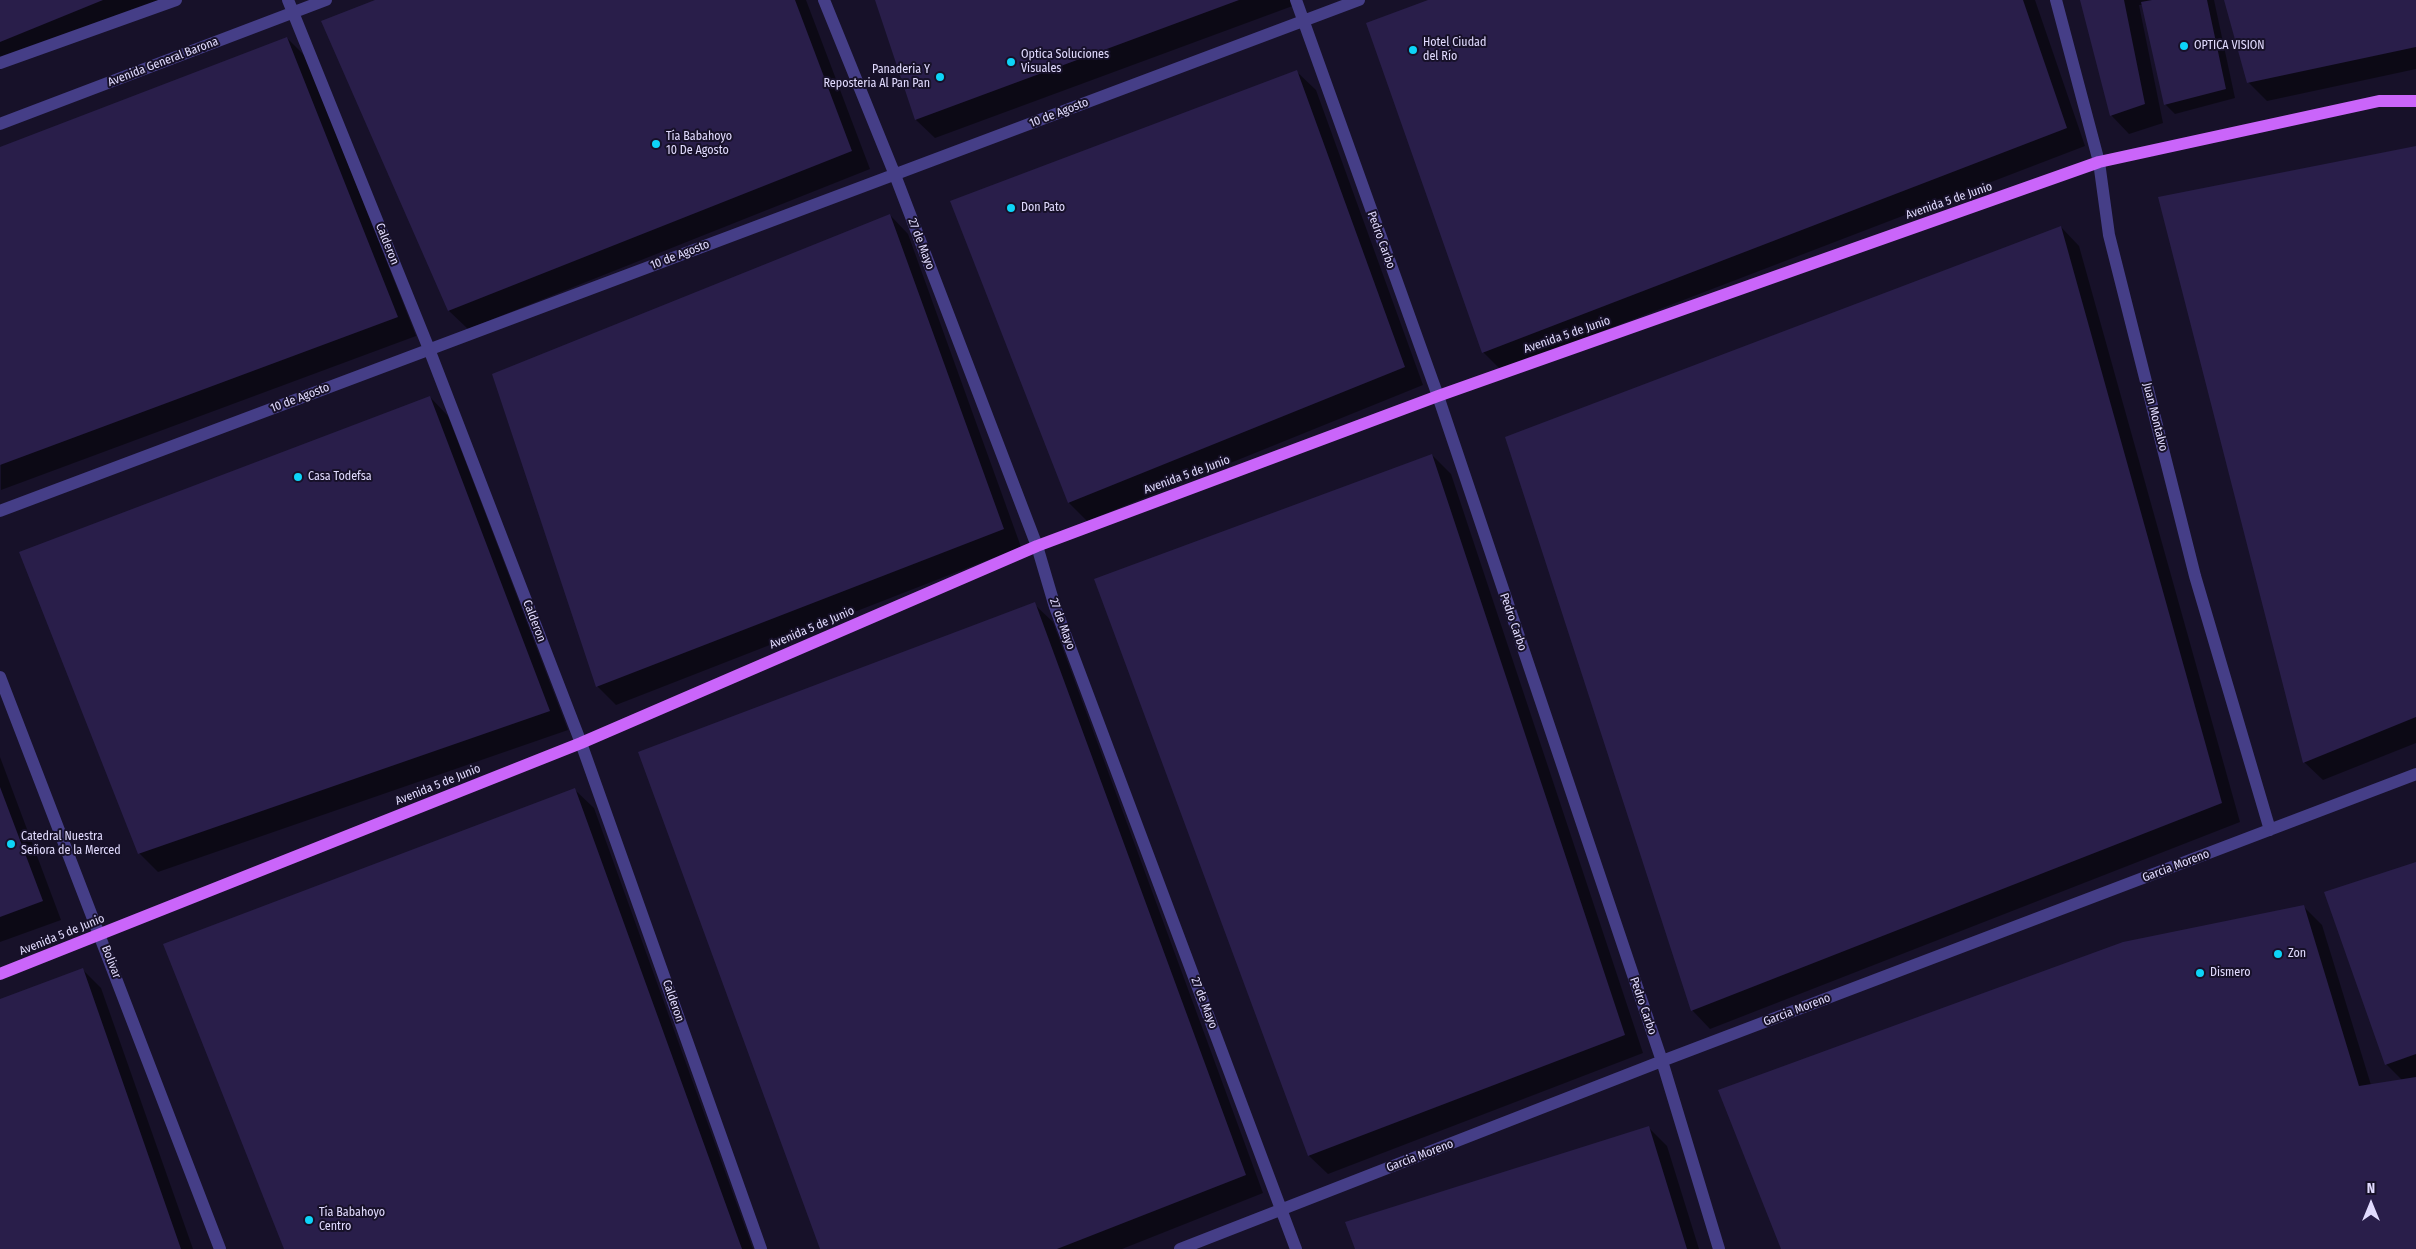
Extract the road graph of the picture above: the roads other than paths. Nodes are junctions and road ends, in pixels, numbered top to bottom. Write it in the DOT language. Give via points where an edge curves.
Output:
graph roads {
  1 [pos="176,0"];
  2 [pos="288,0"];
  3 [pos="326,0"];
  4 [pos="824,0"];
  5 [pos="1296,0"];
  6 [pos="1359,0"];
  7 [pos="2056,0"];
  8 [pos="293,13"];
  9 [pos="1303,21"];
  10 [pos="0,63"];
  11 [pos="2416,101"];
  12 [pos="0,124"];
  13 [pos="2099,162"];
  14 [pos="895,175"];
  15 [pos="430,349"];
  16 [pos="1438,396"];
  17 [pos="0,511"];
  18 [pos="1037,546"];
  19 [pos="0,677"];
  20 [pos="581,743"];
  21 [pos="2416,774"];
  22 [pos="2270,830"];
  23 [pos="100,934"];
  24 [pos="0,974"];
  25 [pos="1662,1061"];
  26 [pos="1282,1210"];
  27 [pos="220,1249"];
  28 [pos="761,1249"];
  29 [pos="1180,1249"];
  30 [pos="1296,1249"];
  31 [pos="1719,1249"];
  1 -- 10 [label="street"];
  2 -- 8 [label="street, Calderon"];
  3 -- 8 [label="street, Avenida General Barona"];
  4 -- 14 [label="street, 27 de Mayo"];
  5 -- 9 [label="street, Pedro Carbo"];
  6 -- 9 [label="street, 10 de Agosto"];
  7 -- 13 [label="street, Juan Montalvo"];
  8 -- 12 [label="street, Avenida General Barona"];
  8 -- 15 [label="street, Calderon"];
  9 -- 14 [label="street, 10 de Agosto"];
  9 -- 16 [label="street, Pedro Carbo"];
  11 -- 13 [label="main road, Avenida 5 de Junio" via="2380,101"];
  13 -- 16 [label="main road, Avenida 5 de Junio"];
  13 -- 22 [label="street, Juan Montalvo" via="2109,235 2195,576"];
  14 -- 15 [label="street, 10 de Agosto"];
  14 -- 18 [label="street, 27 de Mayo"];
  15 -- 17 [label="street, 10 de Agosto"];
  15 -- 20 [label="street, Calderon"];
  16 -- 18 [label="main road, Avenida 5 de Junio"];
  16 -- 25 [label="street, Pedro Carbo"];
  18 -- 20 [label="main road, Avenida 5 de Junio"];
  18 -- 26 [label="street, 27 de Mayo" via="1056,607"];
  19 -- 23 [label="street, Bolivar"];
  20 -- 23 [label="main road, Avenida 5 de Junio"];
  20 -- 28 [label="street, Calderon"];
  21 -- 22 [label="street, Garcia Moreno"];
  22 -- 25 [label="street, Garcia Moreno"];
  23 -- 24 [label="main road, Avenida 5 de Junio"];
  23 -- 27 [label="street, Bolivar"];
  25 -- 26 [label="street, Garcia Moreno"];
  25 -- 31 [label="street, Pedro Carbo"];
  26 -- 29 [label="street, Garcia Moreno"];
  26 -- 30 [label="street, 27 de Mayo"];
}
